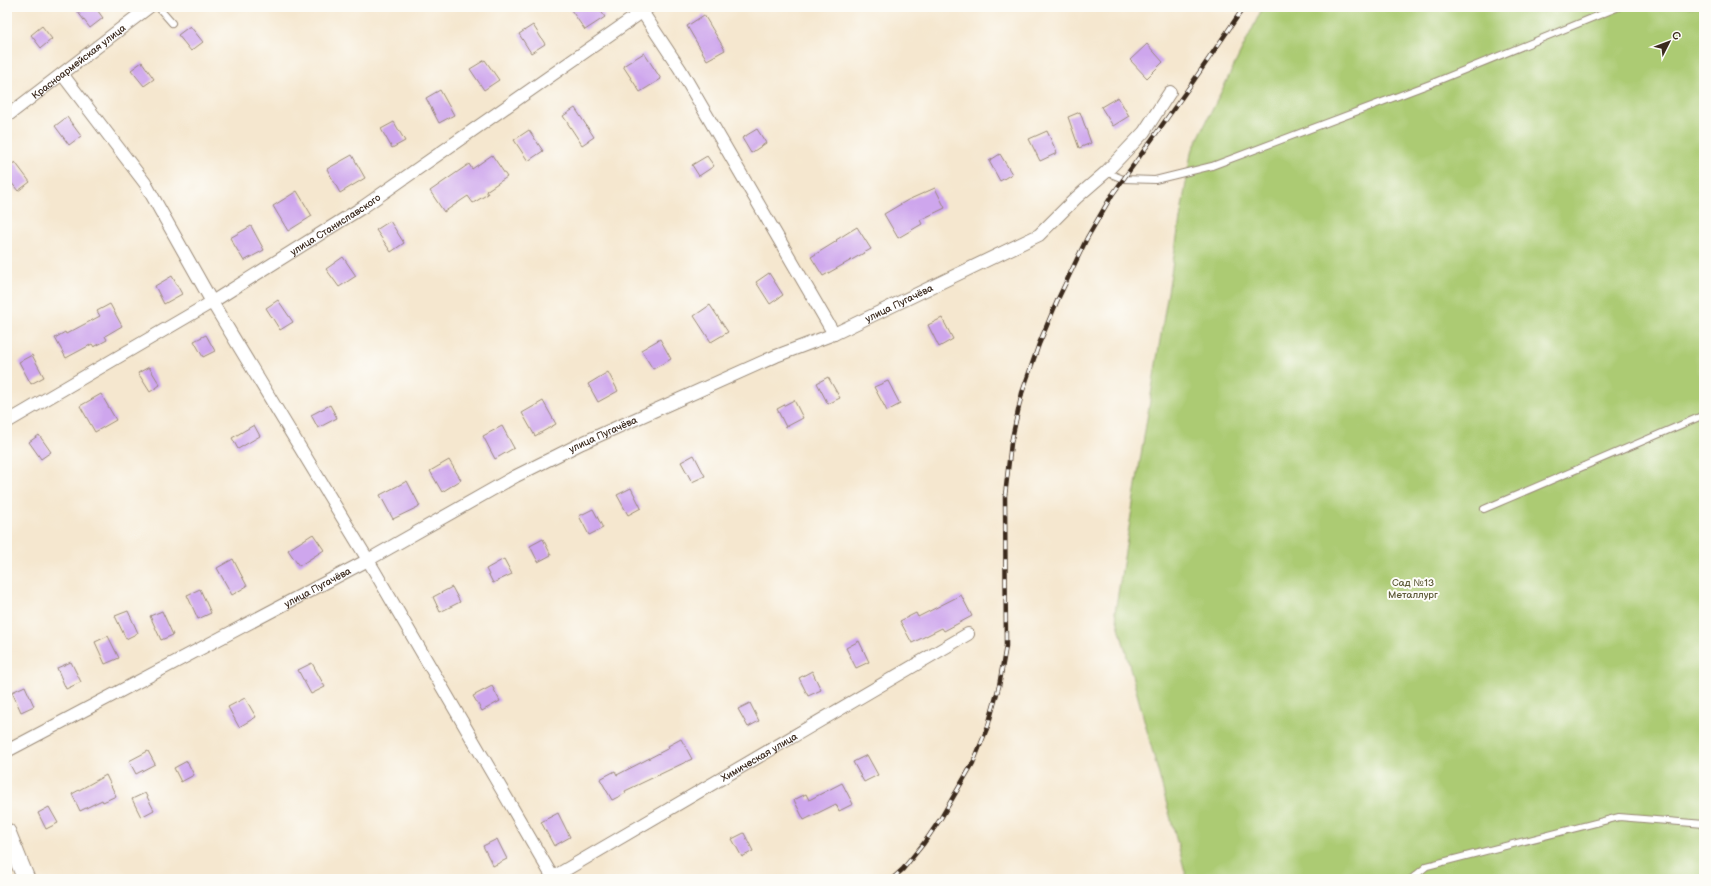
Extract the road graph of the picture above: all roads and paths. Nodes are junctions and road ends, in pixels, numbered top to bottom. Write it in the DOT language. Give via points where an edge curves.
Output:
graph roads {
  1 [pos="149,7"];
  2 [pos="158,7"];
  3 [pos="1619,7"];
  4 [pos="643,9"];
  5 [pos="172,23"];
  6 [pos="62,74"];
  7 [pos="1170,92"];
  8 [pos="7,116"];
  9 [pos="1106,172"];
  10 [pos="212,302"];
  11 [pos="834,334"];
  12 [pos="1704,415"];
  13 [pos="7,422"];
  14 [pos="1484,509"];
  15 [pos="368,560"];
  16 [pos="968,634"];
  17 [pos="7,752"];
  18 [pos="1704,824"];
  19 [pos="7,832"];
  20 [pos="552,878"];
  21 [pos="26,879"];
  22 [pos="1411,879"];
  1 -- 6 [label="street, Красноармейская улица"];
  2 -- 5 [label="lane"];
  3 -- 9 [label="lane" via="1430,84 1212,166 1155,180 1123,178"];
  4 -- 10 [label="street, улица Станиславского" via="363,207"];
  4 -- 11 [label="street"];
  6 -- 8 [label="street, Красноармейская улица"];
  6 -- 10 [label="street" via="145,184"];
  7 -- 9 [label="street, улица Пугачёва" via="1144,132"];
  9 -- 11 [label="street, улица Пугачёва" via="1039,235"];
  10 -- 13 [label="street, улица Станиславского"];
  10 -- 15 [label="street"];
  11 -- 15 [label="street, улица Пугачёва" via="776,356 582,443 516,476"];
  12 -- 14 [label="lane"];
  15 -- 17 [label="street, улица Пугачёва"];
  15 -- 20 [label="street"];
  16 -- 20 [label="street, Химическая улица"];
  18 -- 22 [label="lane" via="1619,818 1427,866"];
  19 -- 21 [label="street"];
}
